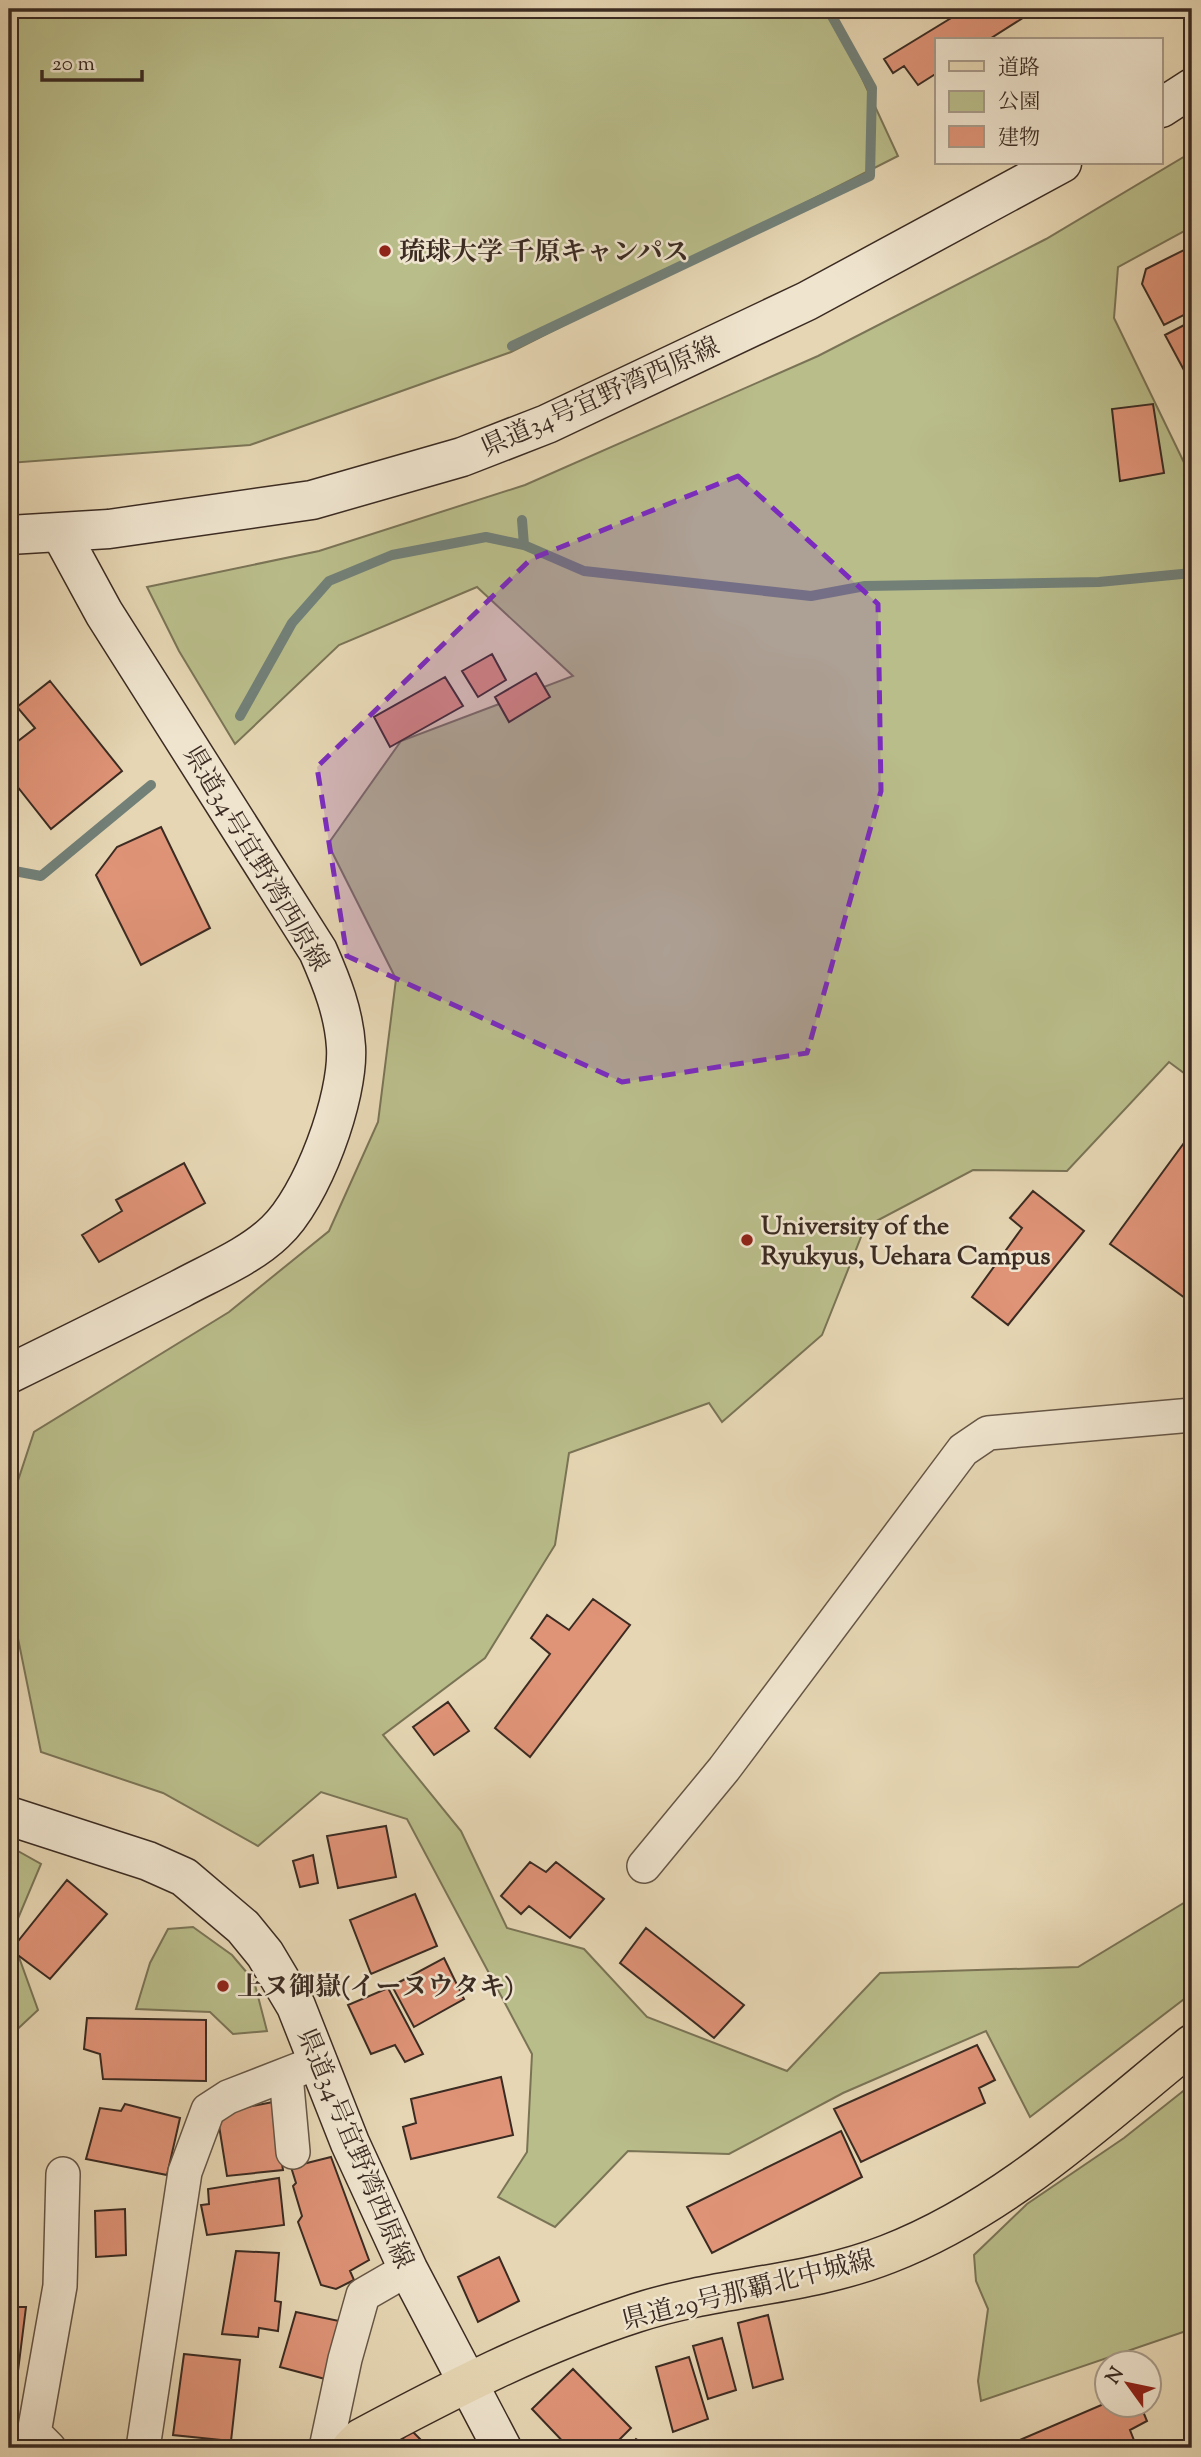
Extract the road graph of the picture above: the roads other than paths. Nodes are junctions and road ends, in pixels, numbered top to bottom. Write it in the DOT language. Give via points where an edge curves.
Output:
graph roads {
  1 [pos="1192,88"];
  2 [pos="1162,107"];
  3 [pos="1060,164"];
  4 [pos="61,534"];
  5 [pos="9,535"];
  6 [pos="9,1374"];
  7 [pos="1192,1415"];
  8 [pos="9,1816"];
  9 [pos="644,1866"];
  10 [pos="1192,2044"];
  11 [pos="302,2068"];
  12 [pos="293,2152"];
  13 [pos="63,2174"];
  14 [pos="408,2269"];
  15 [pos="466,2384"];
  16 [pos="48,2448"];
  17 [pos="143,2448"];
  18 [pos="326,2448"];
  19 [pos="351,2448"];
  20 [pos="502,2448"];
  1 -- 2 [label="main road"];
  3 -- 4 [label="main road, 県道34号宜野湾西原線" via="807,301 547,424 462,457 312,500"];
  4 -- 5 [label="main road, 県道34号宜野湾西原線"];
  4 -- 6 [label="main road, 県道34号宜野湾西原線" via="104,613 318,951 338,996 346,1048 341,1096 327,1144 277,1231 206,1275"];
  7 -- 9 [label="street" via="988,1433 963,1450 724,1769"];
  8 -- 11 [label="main road, 県道34号宜野湾西原線" via="184,1877 243,1927 296,2006"];
  10 -- 15 [label="main road, 県道29号那覇北中城線" via="1004,2193 940,2231 838,2272 734,2289 636,2313"];
  11 -- 12 [label="street"];
  11 -- 14 [label="main road, 県道34号宜野湾西原線" via="349,2143"];
  11 -- 17 [label="street" via="228,2097 208,2110 185,2172"];
  13 -- 16 [label="street" via="60,2286 34,2433"];
  14 -- 15 [label="main road, 県道34号宜野湾西原線"];
  14 -- 18 [label="street" via="363,2295"];
  15 -- 19 [label="main road, 県道29号那覇北中城線" via="361,2438"];
  15 -- 20 [label="main road, 県道34号宜野湾西原線"];
}
